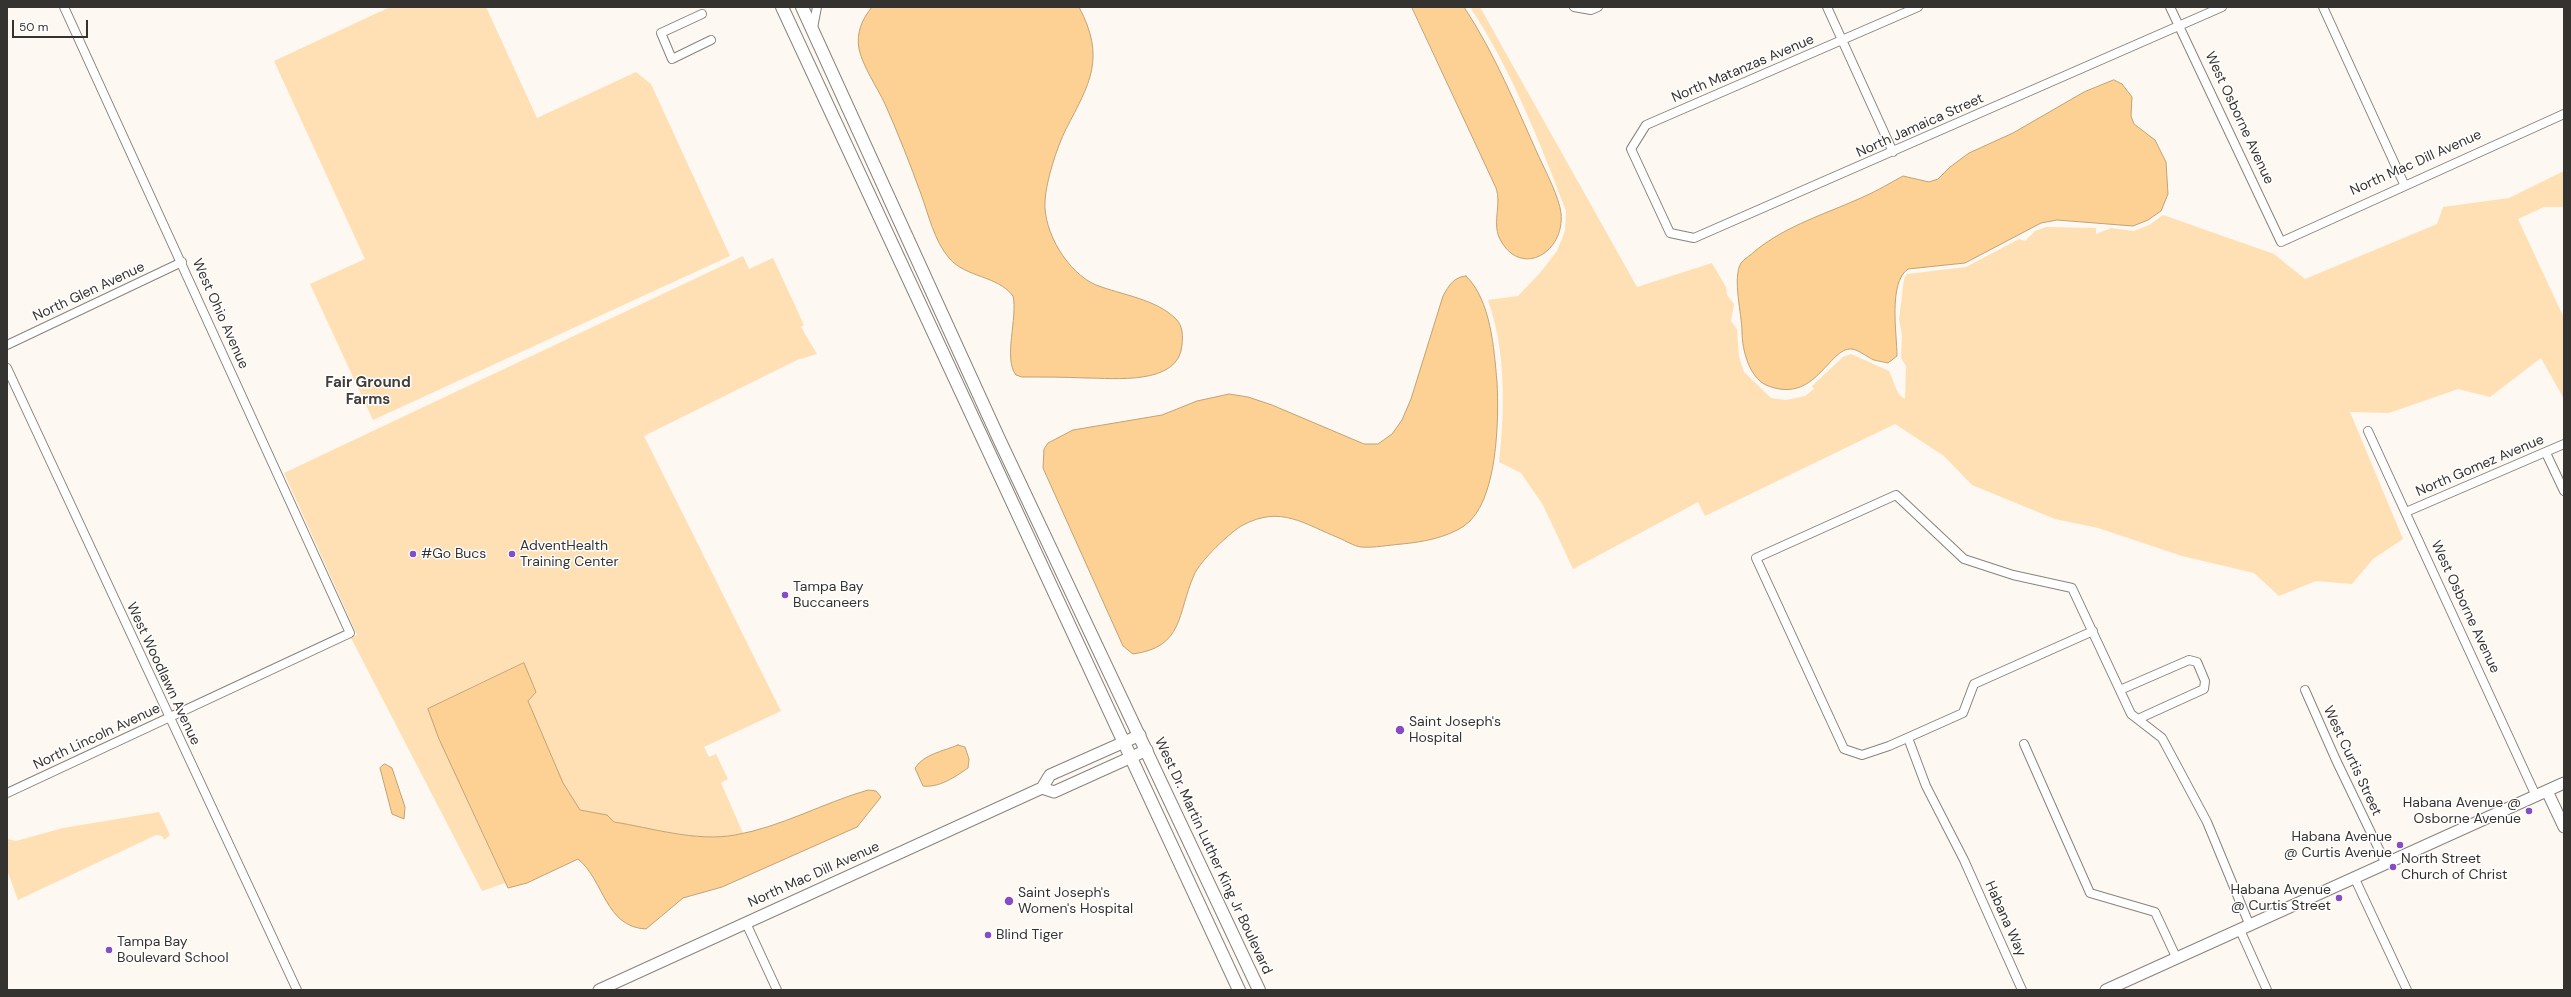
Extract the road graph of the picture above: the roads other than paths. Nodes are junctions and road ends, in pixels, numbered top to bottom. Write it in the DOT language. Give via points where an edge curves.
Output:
graph roads {
  1 [pos="64,7"];
  2 [pos="783,7"];
  3 [pos="802,7"];
  4 [pos="817,7"];
  5 [pos="1574,7"];
  6 [pos="1598,7"];
  7 [pos="1827,7"];
  8 [pos="1918,7"];
  9 [pos="2170,7"];
  10 [pos="2222,7"];
  11 [pos="2323,7"];
  12 [pos="702,14"];
  13 [pos="2178,26"];
  14 [pos="813,31"];
  15 [pos="711,40"];
  16 [pos="1842,40"];
  17 [pos="2564,114"];
  18 [pos="1893,152"];
  19 [pos="2404,184"];
  20 [pos="1649,189"];
  21 [pos="2281,242"];
  22 [pos="182,262"];
  23 [pos="7,345"];
  24 [pos="7,368"];
  25 [pos="2368,431"];
  26 [pos="2564,444"];
  27 [pos="2546,453"];
  28 [pos="2564,491"];
  29 [pos="2406,512"];
  30 [pos="2093,631"];
  31 [pos="350,633"];
  32 [pos="2120,690"];
  33 [pos="2305,690"];
  34 [pos="169,718"];
  35 [pos="2138,719"];
  36 [pos="1140,735"];
  37 [pos="1908,738"];
  38 [pos="1124,742"];
  39 [pos="2024,744"];
  40 [pos="1147,750"];
  41 [pos="1132,757"];
  42 [pos="2564,783"];
  43 [pos="1042,788"];
  44 [pos="2547,791"];
  45 [pos="7,793"];
  46 [pos="2536,796"];
  47 [pos="2564,827"];
  48 [pos="2386,864"];
  49 [pos="2355,878"];
  50 [pos="746,923"];
  51 [pos="2245,928"];
  52 [pos="2177,959"];
  53 [pos="297,990"];
  54 [pos="599,990"];
  55 [pos="777,990"];
  56 [pos="1239,990"];
  57 [pos="1259,990"];
  58 [pos="2022,990"];
  59 [pos="2107,990"];
  60 [pos="2267,990"];
  61 [pos="2407,990"];
  1 -- 22 [label="street, West Ohio Avenue"];
  2 -- 38 [label="main road"];
  3 -- 14 [label="main road, West Dr. Martin Luther King Jr Boulevard"];
  4 -- 14 [label="street"];
  5 -- 6 [label="street" via="1591,10"];
  7 -- 16 [label="street"];
  8 -- 16 [label="street, North Matanzas Avenue"];
  9 -- 13 [label="street, West Osborne Avenue"];
  10 -- 13 [label="street, North Jamaica Street"];
  11 -- 19 [label="street"];
  12 -- 15 [label="street" via="661,33 672,59"];
  13 -- 18 [label="street, North Jamaica Street"];
  13 -- 21 [label="street, West Osborne Avenue"];
  14 -- 36 [label="main road, West Dr. Martin Luther King Jr Boulevard" via="999,439"];
  16 -- 18 [label="street"];
  16 -- 20 [label="street, North Matanzas Avenue" via="1646,125 1631,149"];
  17 -- 19 [label="street, North Mac Dill Avenue"];
  18 -- 20 [label="street, North Jamaica Street" via="1694,238 1670,233"];
  19 -- 21 [label="street, North Mac Dill Avenue"];
  22 -- 23 [label="street, North Glen Avenue"];
  22 -- 31 [label="street, West Ohio Avenue"];
  24 -- 34 [label="street, West Woodlawn Avenue"];
  25 -- 29 [label="street, West Osborne Avenue"];
  26 -- 27 [label="street, North Gomez Avenue"];
  27 -- 28 [label="street"];
  27 -- 29 [label="street, North Gomez Avenue"];
  29 -- 46 [label="street, West Osborne Avenue"];
  30 -- 32 [label="street"];
  30 -- 37 [label="street" via="1974,684 1963,713"];
  30 -- 37 [label="street" via="2072,588 2013,575 1964,559 1896,495 1756,558 1844,749 1862,755"];
  31 -- 34 [label="street, North Lincoln Avenue"];
  32 -- 35 [label="street" via="2131,714"];
  32 -- 35 [label="street" via="2190,660 2197,662 2205,681 2204,689"];
  33 -- 48 [label="street, West Curtis Street"];
  34 -- 45 [label="street, North Lincoln Avenue"];
  34 -- 53 [label="street, West Woodlawn Avenue"];
  35 -- 51 [label="street" via="2162,738 2207,822"];
  36 -- 38 [label="street, North Mac Dill Avenue"];
  36 -- 40 [label="main road, West Dr. Martin Luther King Jr Boulevard"];
  37 -- 58 [label="street, Habana Way" via="1926,786 1964,860"];
  38 -- 41 [label="main road"];
  38 -- 43 [label="street, North Mac Dill Avenue" via="1050,775"];
  39 -- 52 [label="street" via="2090,893 2155,912"];
  40 -- 41 [label="street, North Mac Dill Avenue"];
  40 -- 57 [label="main road, West Dr. Martin Luther King Jr Boulevard"];
  41 -- 43 [label="street, North Mac Dill Avenue" via="1054,792"];
  41 -- 56 [label="main road"];
  42 -- 44 [label="street"];
  43 -- 50 [label="street, North Mac Dill Avenue"];
  44 -- 46 [label="street"];
  44 -- 47 [label="street"];
  46 -- 48 [label="street"];
  48 -- 49 [label="street"];
  49 -- 51 [label="street"];
  49 -- 61 [label="street"];
  50 -- 54 [label="street, North Mac Dill Avenue"];
  50 -- 55 [label="street"];
  51 -- 52 [label="street"];
  51 -- 60 [label="street"];
  52 -- 59 [label="street"];
}
